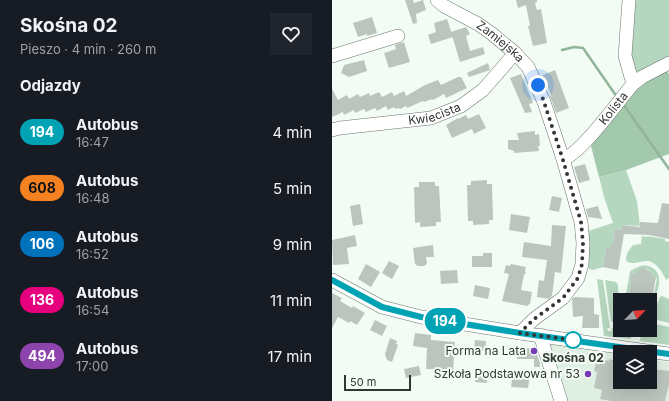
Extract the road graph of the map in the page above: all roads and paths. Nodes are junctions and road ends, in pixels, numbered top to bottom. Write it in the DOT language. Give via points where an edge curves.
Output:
graph roads {
  1 [pos="437,0"];
  2 [pos="629,0"];
  3 [pos="398,36"];
  4 [pos="515,53"];
  5 [pos="332,56"];
  6 [pos="669,63"];
  7 [pos="633,84"];
  8 [pos="332,130"];
  9 [pos="563,160"];
  10 [pos="332,280"];
  11 [pos="520,333"];
  12 [pos="540,335"];
  13 [pos="669,354"];
  14 [pos="562,401"];
  1 -- 4 [label="street, Zamiejska" via="478,24"];
  2 -- 7 [label="street" via="625,56"];
  3 -- 5 [label="street"];
  4 -- 8 [label="street, Kwiecista" via="483,90 461,106 431,118"];
  4 -- 9 [label="street, Zamiejska" via="528,67 538,85"];
  6 -- 7 [label="street, Kolista"];
  7 -- 9 [label="street, Kolista" via="580,149"];
  9 -- 11 [label="street, Zamiejska" via="581,222 582,264 578,278 563,298 534,319"];
  10 -- 11 [label="street" via="382,307 421,317"];
  11 -- 12 [label="street"];
  12 -- 13 [label="street"];
  12 -- 14 [label="street"];
}
